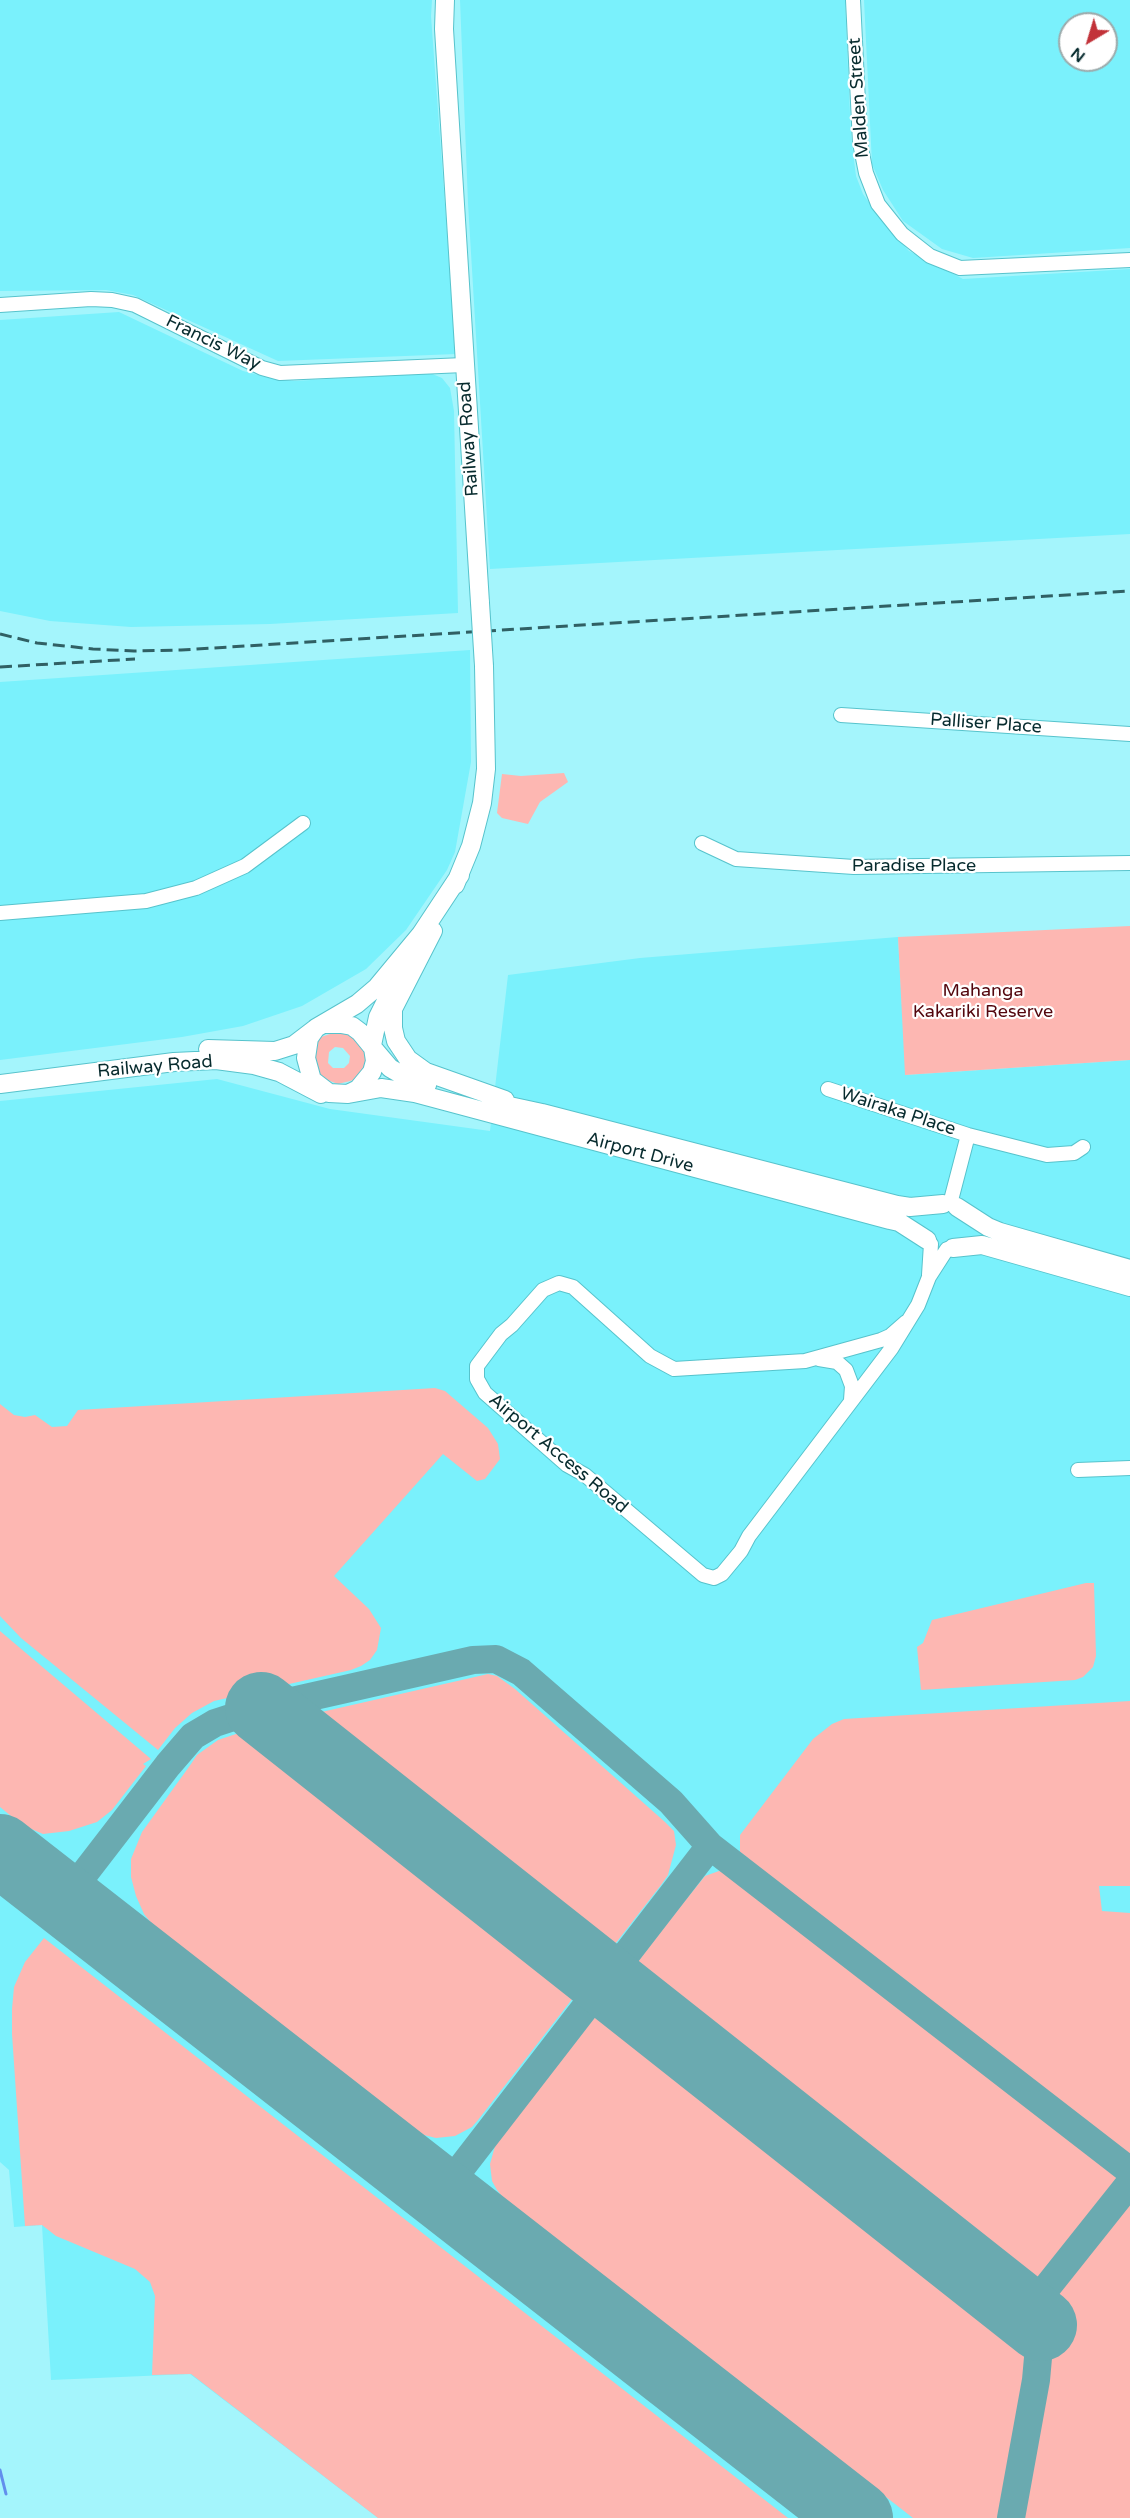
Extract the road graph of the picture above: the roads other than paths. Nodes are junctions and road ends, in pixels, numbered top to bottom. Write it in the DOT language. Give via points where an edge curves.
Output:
graph roads {
  1 [pos="445,0"];
  2 [pos="853,0"];
  3 [pos="1130,260"];
  4 [pos="0,305"];
  5 [pos="464,365"];
  6 [pos="841,715"];
  7 [pos="1130,734"];
  8 [pos="303,823"];
  9 [pos="702,843"];
  10 [pos="1130,863"];
  11 [pos="460,875"];
  12 [pos="0,913"];
  13 [pos="441,916"];
  14 [pos="320,1026"];
  15 [pos="373,1046"];
  16 [pos="0,1072"];
  17 [pos="95,1072"];
  18 [pos="0,1084"];
  19 [pos="0,1089"];
  20 [pos="828,1089"];
  21 [pos="344,1094"];
  22 [pos="542,1113"];
  23 [pos="968,1136"];
  24 [pos="1083,1147"];
  25 [pos="950,1205"];
  26 [pos="940,1245"];
  27 [pos="1130,1269"];
  28 [pos="1130,1287"];
  29 [pos="906,1322"];
  30 [pos="806,1361"];
  31 [pos="850,1401"];
  32 [pos="1130,1468"];
  33 [pos="1078,1470"];
  1 -- 5 [label="main road, Railway Road"];
  2 -- 3 [label="street, Malden Street" via="860,143 866,173 878,204 902,234 930,256 960,268"];
  4 -- 5 [label="street, Francis Way" via="91,299 135,305 262,368 280,373"];
  5 -- 11 [label="main road, Railway Road, bridge" via="484,666 486,770 476,828"];
  6 -- 7 [label="street, Palliser Place"];
  8 -- 12 [label="street" via="244,866 196,888 146,901"];
  9 -- 10 [label="street, Paradise Place" via="736,859 854,867"];
  11 -- 13 [label="main road, Railway Road"];
  11 -- 14 [label="main road, Railway Road" via="421,934 377,987"];
  13 -- 15 [label="main road, Railway Road" via="387,998 378,1017"];
  13 -- 22 [label="main road" via="393,1009 399,1047 426,1072"];
  14 -- 15 [label="main road" via="352,1026"];
  14 -- 16 [label="main road, Railway Road" via="294,1045 275,1051 214,1048"];
  14 -- 21 [label="main road" via="309,1038 308,1069 320,1088"];
  15 -- 21 [label="main road" via="372,1072 358,1089"];
  15 -- 22 [label="main road, Airport Drive" via="390,1068 409,1079"];
  17 -- 18 [label="main road, Railway Road"];
  17 -- 19 [label="main road" via="53,1083"];
  17 -- 21 [label="main road, Railway Road" via="177,1062 228,1061 279,1072 321,1094"];
  20 -- 23 [label="street, Wairaka Place"];
  21 -- 26 [label="main road, Airport Drive" via="381,1088 415,1093 899,1222"];
  22 -- 25 [label="main road, Airport Drive" via="897,1205"];
  23 -- 24 [label="street, Wairaka Place" via="1047,1155 1074,1153"];
  23 -- 25 [label="street, Wairaka Place"];
  25 -- 26 [label="main road" via="935,1206 925,1217 924,1233"];
  25 -- 26 [label="main road" via="967,1218 965,1239"];
  25 -- 27 [label="main road" via="1000,1232"];
  26 -- 28 [label="main road" via="982,1245"];
  26 -- 29 [label="street, Airport Access Road" via="921,1298"];
  29 -- 30 [label="street, Airport Access Road" via="881,1340"];
  29 -- 31 [label="street, Airport Access Road" via="891,1349"];
  30 -- 31 [label="street" via="826,1359 842,1365 850,1379"];
  30 -- 31 [label="street, Airport Access Road" via="674,1369 650,1356 573,1287 559,1283 543,1290 501,1334 480,1359 476,1374 485,1393 567,1465 585,1475 710,1578 722,1574 741,1551"];
  32 -- 33 [label="street"];
}
